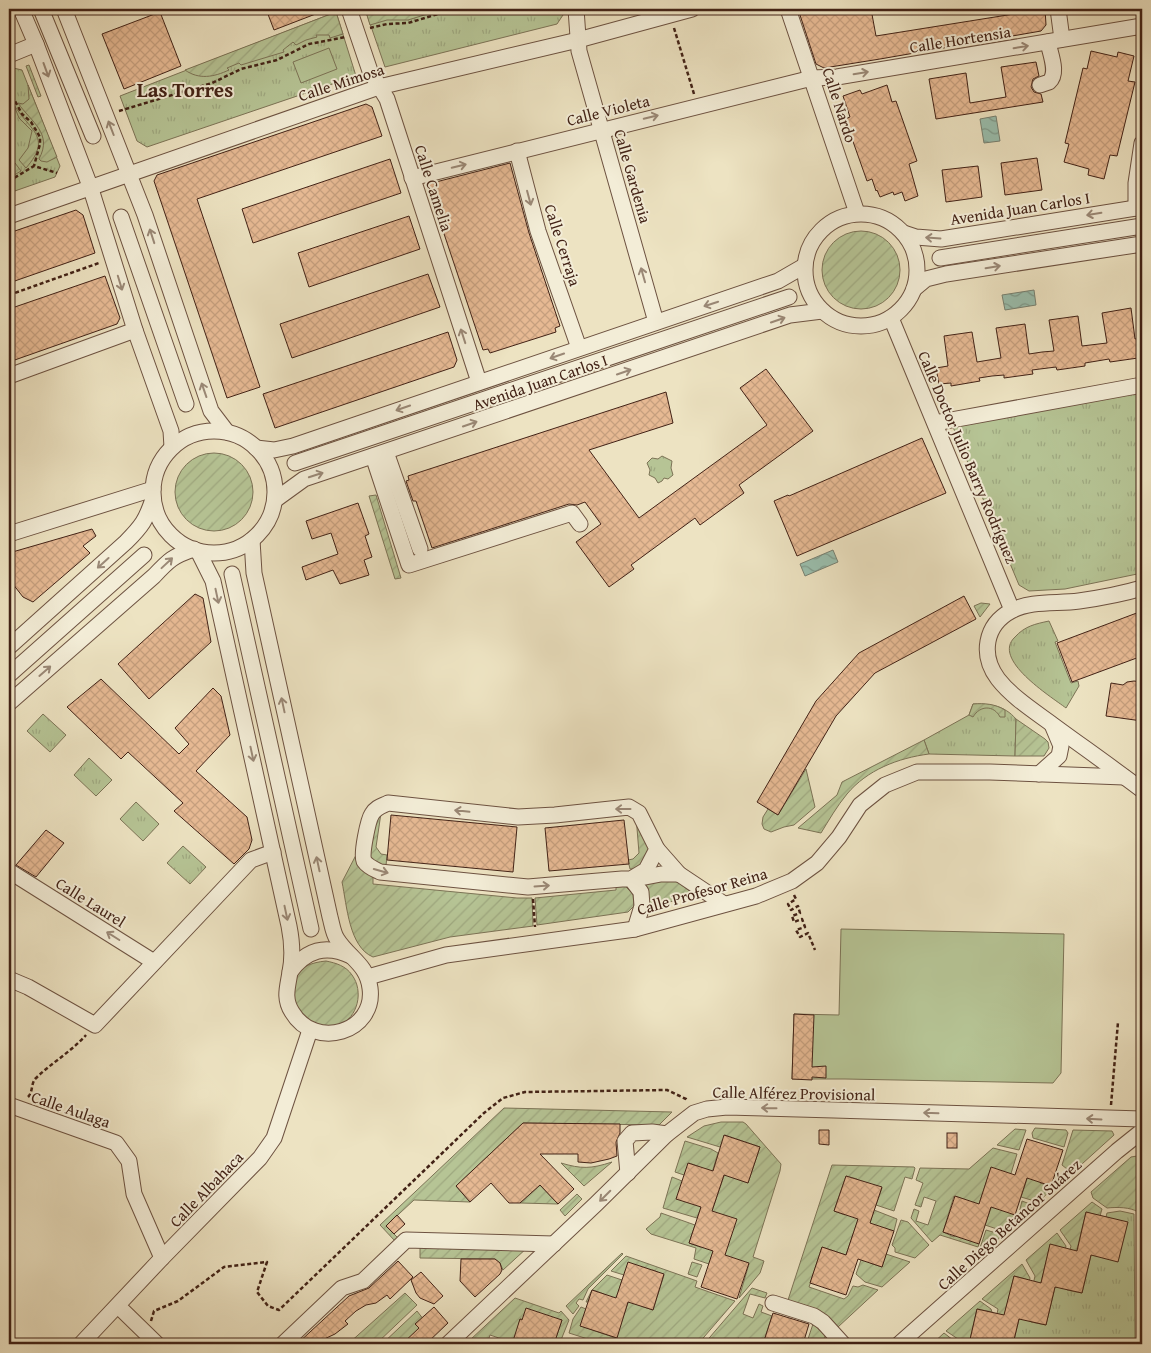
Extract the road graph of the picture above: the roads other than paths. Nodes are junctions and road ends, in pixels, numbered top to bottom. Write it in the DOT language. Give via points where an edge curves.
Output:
graph roads {
  1 [pos="21,9"];
  2 [pos="41,9"];
  3 [pos="64,9"];
  4 [pos="349,9"];
  5 [pos="576,9"];
  6 [pos="692,9"];
  7 [pos="788,9"];
  8 [pos="1058,9"];
  9 [pos="1142,26"];
  10 [pos="578,40"];
  11 [pos="1055,41"];
  12 [pos="36,44"];
  13 [pos="9,55"];
  14 [pos="812,78"];
  15 [pos="1040,85"];
  16 [pos="379,87"];
  17 [pos="601,129"];
  18 [pos="93,136"];
  19 [pos="1142,143"];
  20 [pos="517,151"];
  21 [pos="128,173"];
  22 [pos="412,178"];
  23 [pos="90,186"];
  24 [pos="1139,208"];
  25 [pos="858,213"];
  26 [pos="9,216"];
  27 [pos="121,217"];
  28 [pos="1142,226"];
  29 [pos="904,233"];
  30 [pos="1142,244"];
  31 [pos="940,258"];
  32 [pos="804,266"];
  33 [pos="914,289"];
  34 [pos="789,297"];
  35 [pos="822,311"];
  36 [pos="891,318"];
  37 [pos="656,322"];
  38 [pos="135,330"];
  39 [pos="579,348"];
  40 [pos="9,376"];
  41 [pos="479,382"];
  42 [pos="1142,385"];
  43 [pos="186,404"];
  44 [pos="935,423"];
  45 [pos="227,432"];
  46 [pos="172,448"];
  47 [pos="256,448"];
  48 [pos="380,454"];
  49 [pos="295,463"];
  50 [pos="153,494"];
  51 [pos="275,500"];
  52 [pos="580,524"];
  53 [pos="9,534"];
  54 [pos="252,540"];
  55 [pos="420,549"];
  56 [pos="196,550"];
  57 [pos="144,555"];
  58 [pos="232,574"];
  59 [pos="1142,588"];
  60 [pos="1012,610"];
  61 [pos="9,647"];
  62 [pos="9,675"];
  63 [pos="9,703"];
  64 [pos="1050,723"];
  65 [pos="1039,774"];
  66 [pos="1124,777"];
  67 [pos="1142,790"];
  68 [pos="657,849"];
  69 [pos="273,852"];
  70 [pos="9,871"];
  71 [pos="679,874"];
  72 [pos="631,880"];
  73 [pos="724,904"];
  74 [pos="635,928"];
  75 [pos="311,929"];
  76 [pos="352,957"];
  77 [pos="154,962"];
  78 [pos="290,972"];
  79 [pos="368,977"];
  80 [pos="9,979"];
  81 [pos="310,1030"];
  82 [pos="14,1107"];
  83 [pos="1142,1119"];
  84 [pos="1142,1131"];
  85 [pos="667,1134"];
  86 [pos="628,1173"];
  87 [pos="558,1222"];
  88 [pos="575,1224"];
  89 [pos="554,1244"];
  90 [pos="162,1258"];
  91 [pos="773,1303"];
  92 [pos="118,1306"];
  93 [pos="152,1339"];
  94 [pos="82,1344"];
  95 [pos="283,1344"];
  96 [pos="448,1344"];
  97 [pos="843,1344"];
  98 [pos="899,1344"];
  1 -- 12 [label="street"];
  2 -- 18 [label="street"];
  21 -- 3 [label="street, one-way"];
  4 -- 16 [label="street, Calle Camelia" via="370,71"];
  5 -- 10 [label="street, Calle Gardenia"];
  6 -- 10 [label="street, Calle Mimosa"];
  7 -- 14 [label="street, Calle Nardo"];
  8 -- 11 [label="street"];
  9 -- 11 [label="street, Calle Hortensia"];
  10 -- 16 [label="street, Calle Mimosa"];
  10 -- 17 [label="street, Calle Gardenia"];
  14 -- 11 [label="street, Calle Hortensia, one-way" via="837,77"];
  11 -- 15 [label="street" via="1053,75 1049,82"];
  12 -- 13 [label="street"];
  12 -- 23 [label="street, one-way"];
  17 -- 14 [label="street, Calle Violeta, one-way"];
  14 -- 25 [label="street, Calle Nardo"];
  16 -- 21 [label="street, Calle Mimosa"];
  16 -- 22 [label="street, Calle Camelia" via="387,99"];
  17 -- 20 [label="street, Calle Violeta"];
  37 -- 17 [label="street, Calle Gardenia, one-way"];
  19 -- 24 [label="street" via="1136,183"];
  22 -- 20 [label="street, Calle Violeta, one-way"];
  20 -- 39 [label="street, Calle Cerraja, one-way" via="538,231"];
  21 -- 23 [label="street, Calle Mimosa"];
  45 -- 21 [label="street, one-way" via="211,411"];
  41 -- 22 [label="street, Calle Camelia, one-way"];
  23 -- 26 [label="street, Calle Mimosa"];
  23 -- 38 [label="street, one-way"];
  24 -- 29 [label="street, Avenida Juan Carlos I, one-way" via="941,239"];
  25 -- 29 [label="street" via="875,215"];
  25 -- 32 [label="street" via="840,217 823,227 807,252"];
  27 -- 43 [label="street"];
  28 -- 31 [label="street"];
  29 -- 33 [label="street" via="916,260"];
  33 -- 30 [label="street, one-way" via="926,279 946,274"];
  32 -- 35 [label="street" via="812,298"];
  32 -- 37 [label="street, Avenida Juan Carlos I, one-way" via="778,281"];
  33 -- 36 [label="street" via="905,305"];
  34 -- 49 [label="street, Avenida Juan Carlos I"];
  35 -- 36 [label="street" via="837,321 855,326 874,325"];
  48 -- 35 [label="street, Avenida Juan Carlos I, one-way" via="790,315"];
  36 -- 44 [label="street, Calle Doctor Julio Barry Rodríguez"];
  37 -- 39 [label="street, Avenida Juan Carlos I"];
  38 -- 40 [label="street"];
  38 -- 46 [label="street" via="171,431"];
  39 -- 41 [label="street, Avenida Juan Carlos I, one-way"];
  41 -- 47 [label="street, Avenida Juan Carlos I, one-way" via="293,446 274,450"];
  42 -- 44 [label="street"];
  44 -- 60 [label="street, Calle Doctor Julio Barry Rodríguez"];
  45 -- 46 [label="street" via="192,435"];
  45 -- 47 [label="street"];
  46 -- 50 [label="street" via="162,459"];
  47 -- 51 [label="street" via="272,472"];
  51 -- 48 [label="street, Avenida Juan Carlos I, one-way" via="304,479"];
  48 -- 52 [label="street" via="409,565 572,513"];
  48 -- 55 [label="street"];
  50 -- 53 [label="street"];
  50 -- 56 [label="street" via="166,530"];
  50 -- 61 [label="street, one-way" via="142,526"];
  51 -- 54 [label="street" via="263,529"];
  54 -- 56 [label="street" via="227,552"];
  76 -- 54 [label="street, one-way" via="336,938 330,917 254,573"];
  63 -- 56 [label="street, one-way" via="177,554"];
  56 -- 69 [label="street, one-way" via="213,581"];
  57 -- 62 [label="street"];
  58 -- 75 [label="street"];
  59 -- 60 [label="street"];
  60 -- 64 [label="street" via="991,631 986,655 997,678"];
  64 -- 65 [label="street" via="1058,735 1059,756"];
  64 -- 66 [label="street"];
  65 -- 66 [label="street, Calle Profesor Reina"];
  65 -- 73 [label="street, Calle Profesor Reina" via="917,772 884,785 860,805 817,863 792,881 756,896"];
  66 -- 67 [label="street"];
  68 -- 71 [label="street"];
  68 -- 72 [label="street" via="646,870"];
  68 -- 72 [label="street, one-way" via="639,813 629,807 518,817 388,804 377,808 371,815 363,852 364,860 380,872 528,887"];
  69 -- 77 [label="street" via="250,860"];
  69 -- 78 [label="street, one-way" via="292,946"];
  77 -- 70 [label="street, Calle Laurel, one-way"];
  71 -- 72 [label="street"];
  71 -- 73 [label="street"];
  72 -- 74 [label="street" via="641,892 642,906"];
  73 -- 74 [label="street, Calle Profesor Reina"];
  74 -- 79 [label="street, Calle Profesor Reina" via="446,955"];
  76 -- 78 [label="street" via="336,950 318,950 302,958"];
  76 -- 79 [label="street"];
  77 -- 80 [label="street" via="95,1025"];
  78 -- 81 [label="street" via="286,998 299,1022"];
  79 -- 81 [label="street" via="371,991 362,1018 338,1033"];
  81 -- 90 [label="street, Calle Albahaca" via="274,1138 260,1158"];
  82 -- 90 [label="street, Calle Aulaga" via="116,1143 129,1161 134,1194"];
  83 -- 85 [label="street, Calle Alférez Provisional, one-way" via="727,1107 694,1113"];
  84 -- 98 [label="street, Calle Diego Betancor Suárez"];
  85 -- 86 [label="street, Calle Alférez Provisional"];
  85 -- 86 [label="street" via="632,1133 625,1141"];
  86 -- 88 [label="street, Calle Alférez Provisional, one-way"];
  87 -- 88 [label="street"];
  88 -- 89 [label="street, Calle Alférez Provisional"];
  89 -- 95 [label="street" via="406,1240 363,1280 342,1288"];
  89 -- 96 [label="street, Calle Alférez Provisional"];
  90 -- 92 [label="street, Calle Albahaca"];
  91 -- 97 [label="street" via="814,1316 824,1322"];
  92 -- 93 [label="street"];
  92 -- 94 [label="street, Calle Albahaca"];
}
